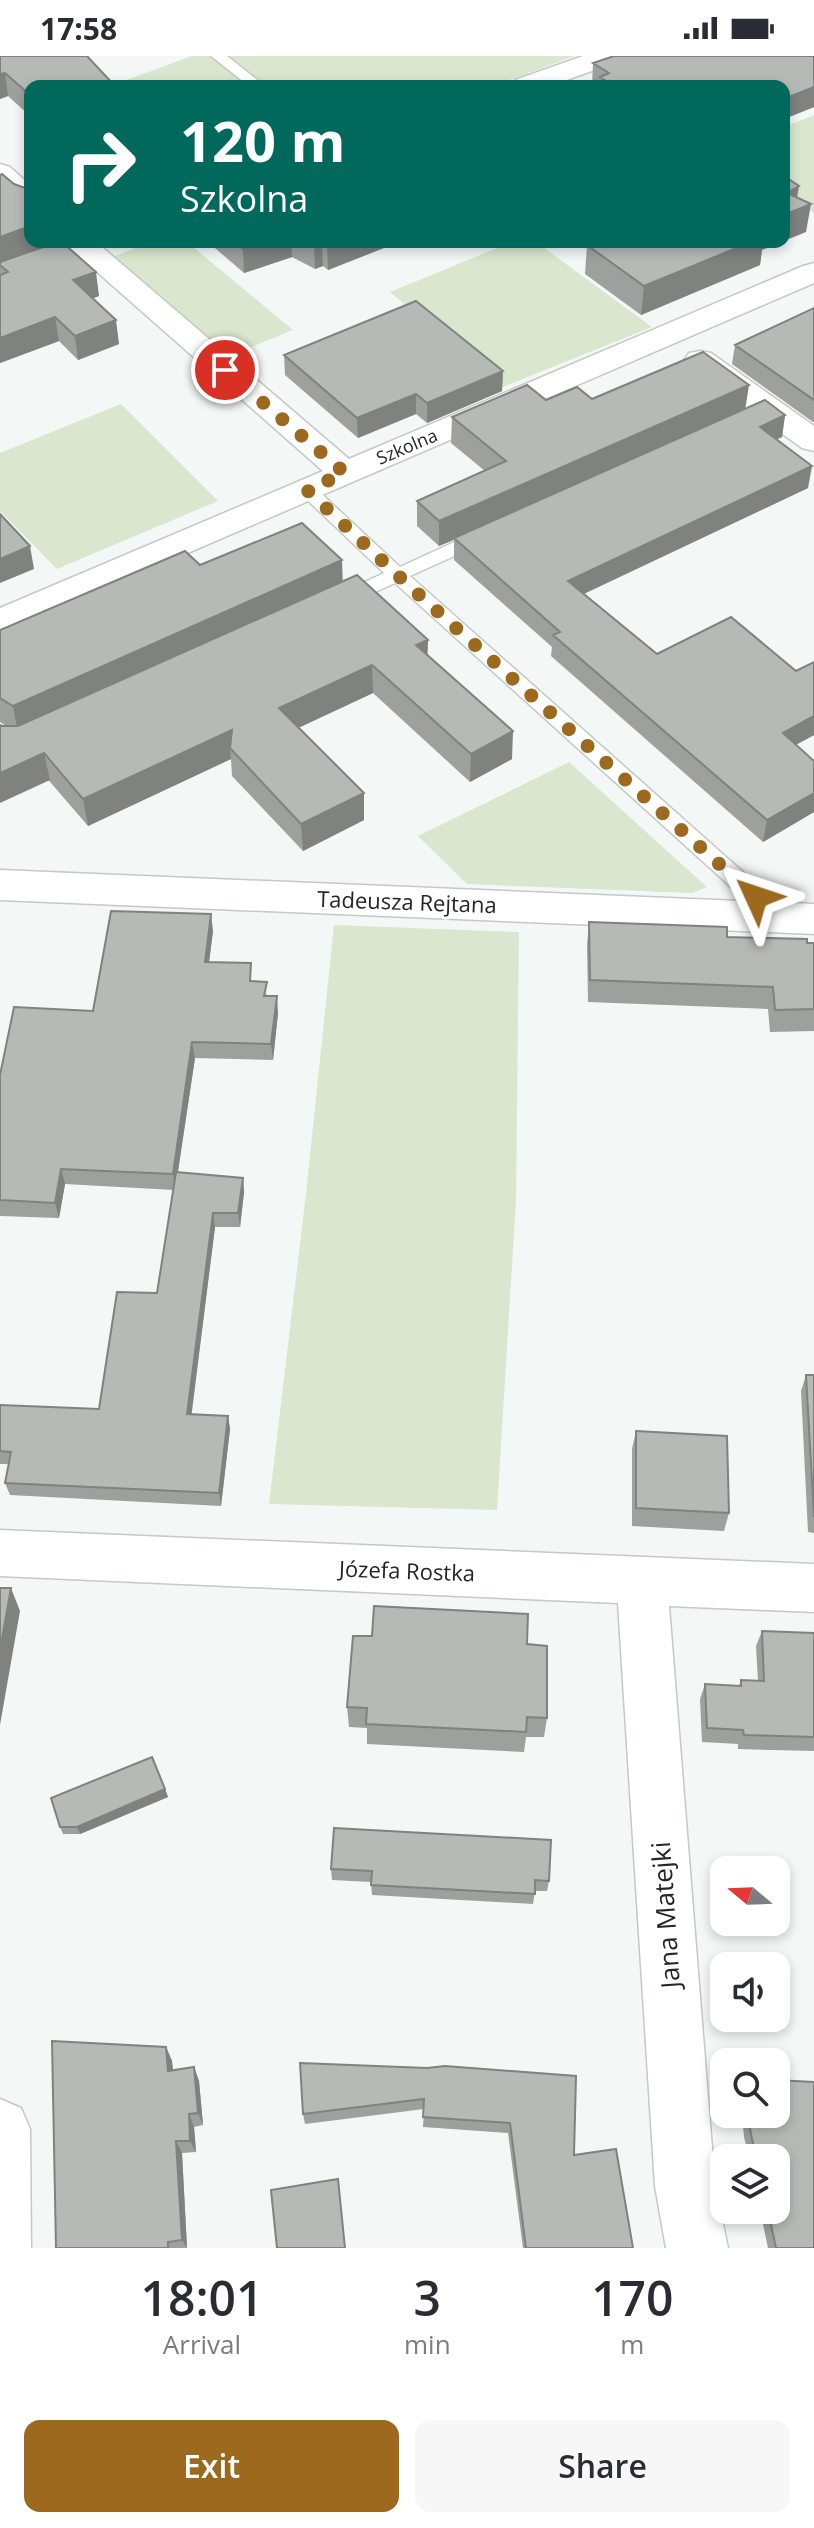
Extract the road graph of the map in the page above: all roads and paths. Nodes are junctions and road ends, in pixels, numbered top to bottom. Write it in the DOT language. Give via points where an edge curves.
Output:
graph roads {
  1 [pos="218,56"];
  2 [pos="608,56"];
  3 [pos="250,80"];
  4 [pos="542,80"];
  5 [pos="0,173"];
  6 [pos="24,195"];
  7 [pos="78,248"];
  8 [pos="814,272"];
  9 [pos="666,335"];
  10 [pos="814,441"];
  11 [pos="345,473"];
  12 [pos="307,490"];
  13 [pos="494,531"];
  14 [pos="398,575"];
  15 [pos="328,606"];
  16 [pos="0,622"];
  17 [pos="0,885"];
  18 [pos="797,918"];
  19 [pos="0,1553"];
  20 [pos="642,1581"];
  21 [pos="814,1588"];
  22 [pos="0,2129"];
  23 [pos="0,2248"];
  24 [pos="697,2248"];
  1 -- 3 [label="lane"];
  2 -- 4 [label="street"];
  5 -- 6 [label="street"];
  7 -- 11 [label="street"];
  8 -- 9 [label="street, Szkolna"];
  9 -- 10 [label="street" via="758,413"];
  9 -- 11 [label="street, Szkolna"];
  11 -- 12 [label="street, Szkolna"];
  12 -- 14 [label="lane"];
  12 -- 16 [label="street, Szkolna"];
  13 -- 14 [label="lane"];
  14 -- 15 [label="lane"];
  14 -- 18 [label="lane"];
  17 -- 18 [label="street, Tadeusza Rejtana"];
  19 -- 20 [label="street, Józefa Rostka"];
  20 -- 21 [label="street, Józefa Rostka"];
  20 -- 24 [label="street, Jana Matejki" via="685,2186"];
  22 -- 23 [label="street"];
}
